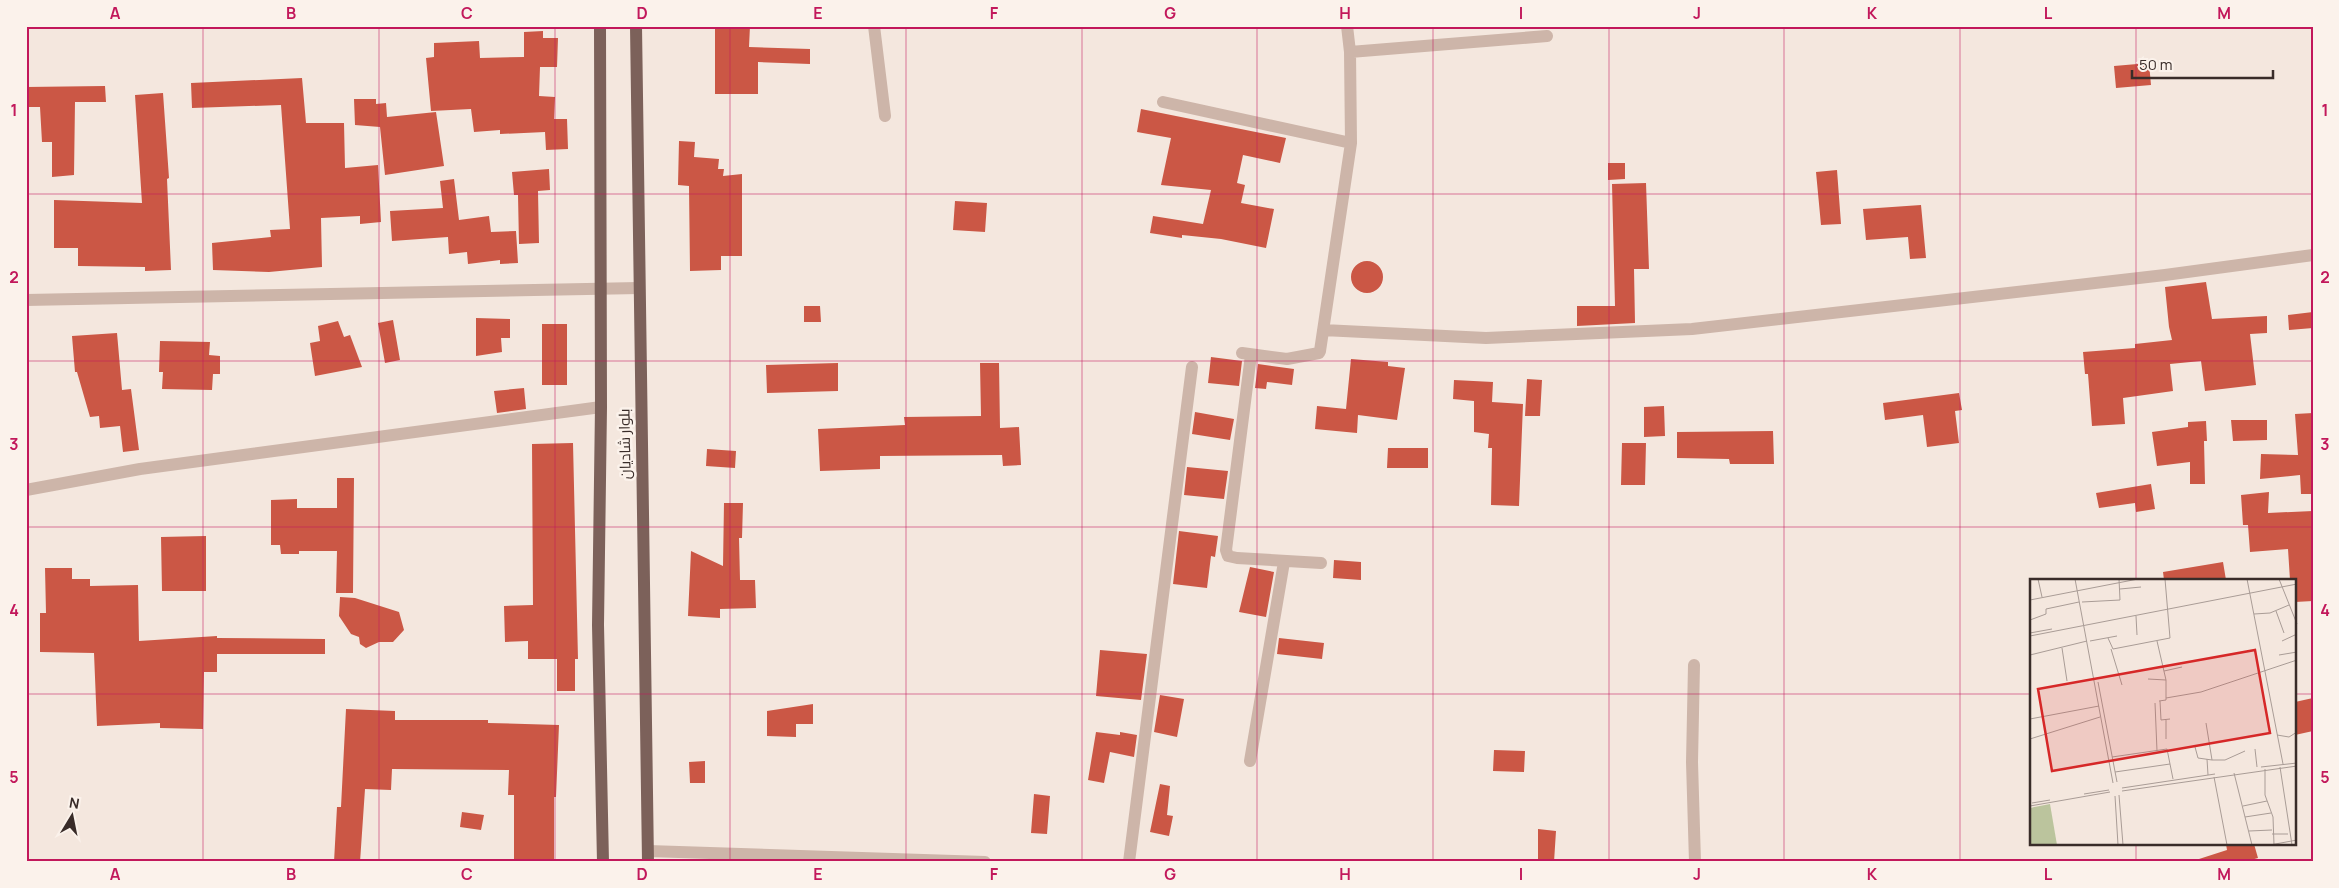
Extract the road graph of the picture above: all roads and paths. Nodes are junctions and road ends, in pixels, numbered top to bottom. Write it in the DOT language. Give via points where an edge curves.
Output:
graph roads {
  1 [pos="600,26"];
  2 [pos="636,26"];
  3 [pos="874,26"];
  4 [pos="1347,26"];
  5 [pos="1547,36"];
  6 [pos="1350,52"];
  7 [pos="1162,102"];
  8 [pos="885,116"];
  9 [pos="1351,143"];
  10 [pos="2313,255"];
  11 [pos="639,288"];
  12 [pos="601,289"];
  13 [pos="26,300"];
  14 [pos="1323,330"];
  15 [pos="1192,367"];
  16 [pos="601,407"];
  17 [pos="26,490"];
  18 [pos="1284,562"];
  19 [pos="1321,563"];
  20 [pos="1694,665"];
  21 [pos="1250,761"];
  22 [pos="648,856"];
  23 [pos="603,862"];
  24 [pos="985,862"];
  25 [pos="1129,862"];
  26 [pos="1695,862"];
  1 -- 12 [label="main road, بلوار شادیان"];
  2 -- 11 [label="main road, بلوار شادیان"];
  3 -- 8 [label="street"];
  4 -- 6 [label="street"];
  5 -- 6 [label="street"];
  6 -- 9 [label="street"];
  7 -- 9 [label="street"];
  9 -- 14 [label="street"];
  10 -- 14 [label="street" via="1692,329 1486,338"];
  11 -- 12 [label="street"];
  11 -- 22 [label="main road, بلوار شادیان"];
  12 -- 13 [label="street"];
  12 -- 16 [label="main road, بلوار شادیان"];
  14 -- 18 [label="street" via="1319,353 1287,359 1247,354 1226,550 1228,556 1237,558"];
  15 -- 25 [label="street"];
  16 -- 17 [label="street" via="140,469"];
  16 -- 23 [label="main road, بلوار شادیان" via="598,625"];
  18 -- 19 [label="street"];
  18 -- 21 [label="street"];
  20 -- 26 [label="street"];
  22 -- 24 [label="street"];
}
